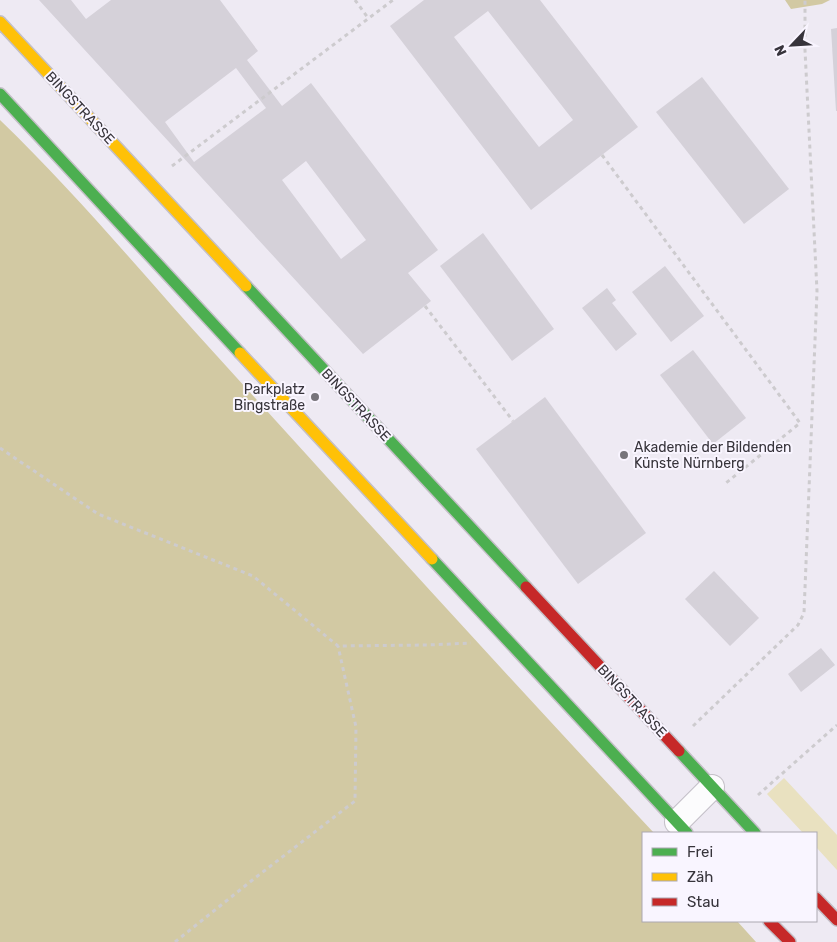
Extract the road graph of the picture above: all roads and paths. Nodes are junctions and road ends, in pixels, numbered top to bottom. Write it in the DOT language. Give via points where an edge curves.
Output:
graph roads {
  1 [pos="355,0"];
  2 [pos="393,0"];
  3 [pos="805,0"];
  4 [pos="368,18"];
  5 [pos="0,22"];
  6 [pos="0,94"];
  7 [pos="602,155"];
  8 [pos="149,183"];
  9 [pos="426,306"];
  10 [pos="513,421"];
  11 [pos="0,448"];
  12 [pos="726,482"];
  13 [pos="509,641"];
  14 [pos="338,646"];
  15 [pos="837,725"];
  16 [pos="681,754"];
  17 [pos="712,788"];
  18 [pos="737,814"];
  19 [pos="682,828"];
  20 [pos="754,832"];
  21 [pos="817,899"];
  22 [pos="837,920"];
  23 [pos="771,922"];
  24 [pos="175,942"];
  25 [pos="790,942"];
  1 -- 4 [label="path"];
  2 -- 4 [label="path"];
  3 -- 16 [label="path" via="816,290 804,613 798,625 693,726"];
  4 -- 8 [label="path"];
  5 -- 8 [label="street, BINGSTRASSE"];
  6 -- 13 [label="street"];
  7 -- 12 [label="path" via="800,422"];
  8 -- 16 [label="street, BINGSTRASSE"];
  9 -- 10 [label="path"];
  11 -- 14 [label="path" via="98,514 253,576"];
  13 -- 14 [label="path"];
  13 -- 19 [label="street"];
  14 -- 24 [label="path" via="356,727 355,802"];
  15 -- 18 [label="path"];
  16 -- 17 [label="street, BINGSTRASSE"];
  17 -- 18 [label="street, BINGSTRASSE"];
  17 -- 19 [label="street"];
  18 -- 20 [label="street, BINGSTRASSE"];
  21 -- 22 [label="street"];
  23 -- 25 [label="street"];
}
